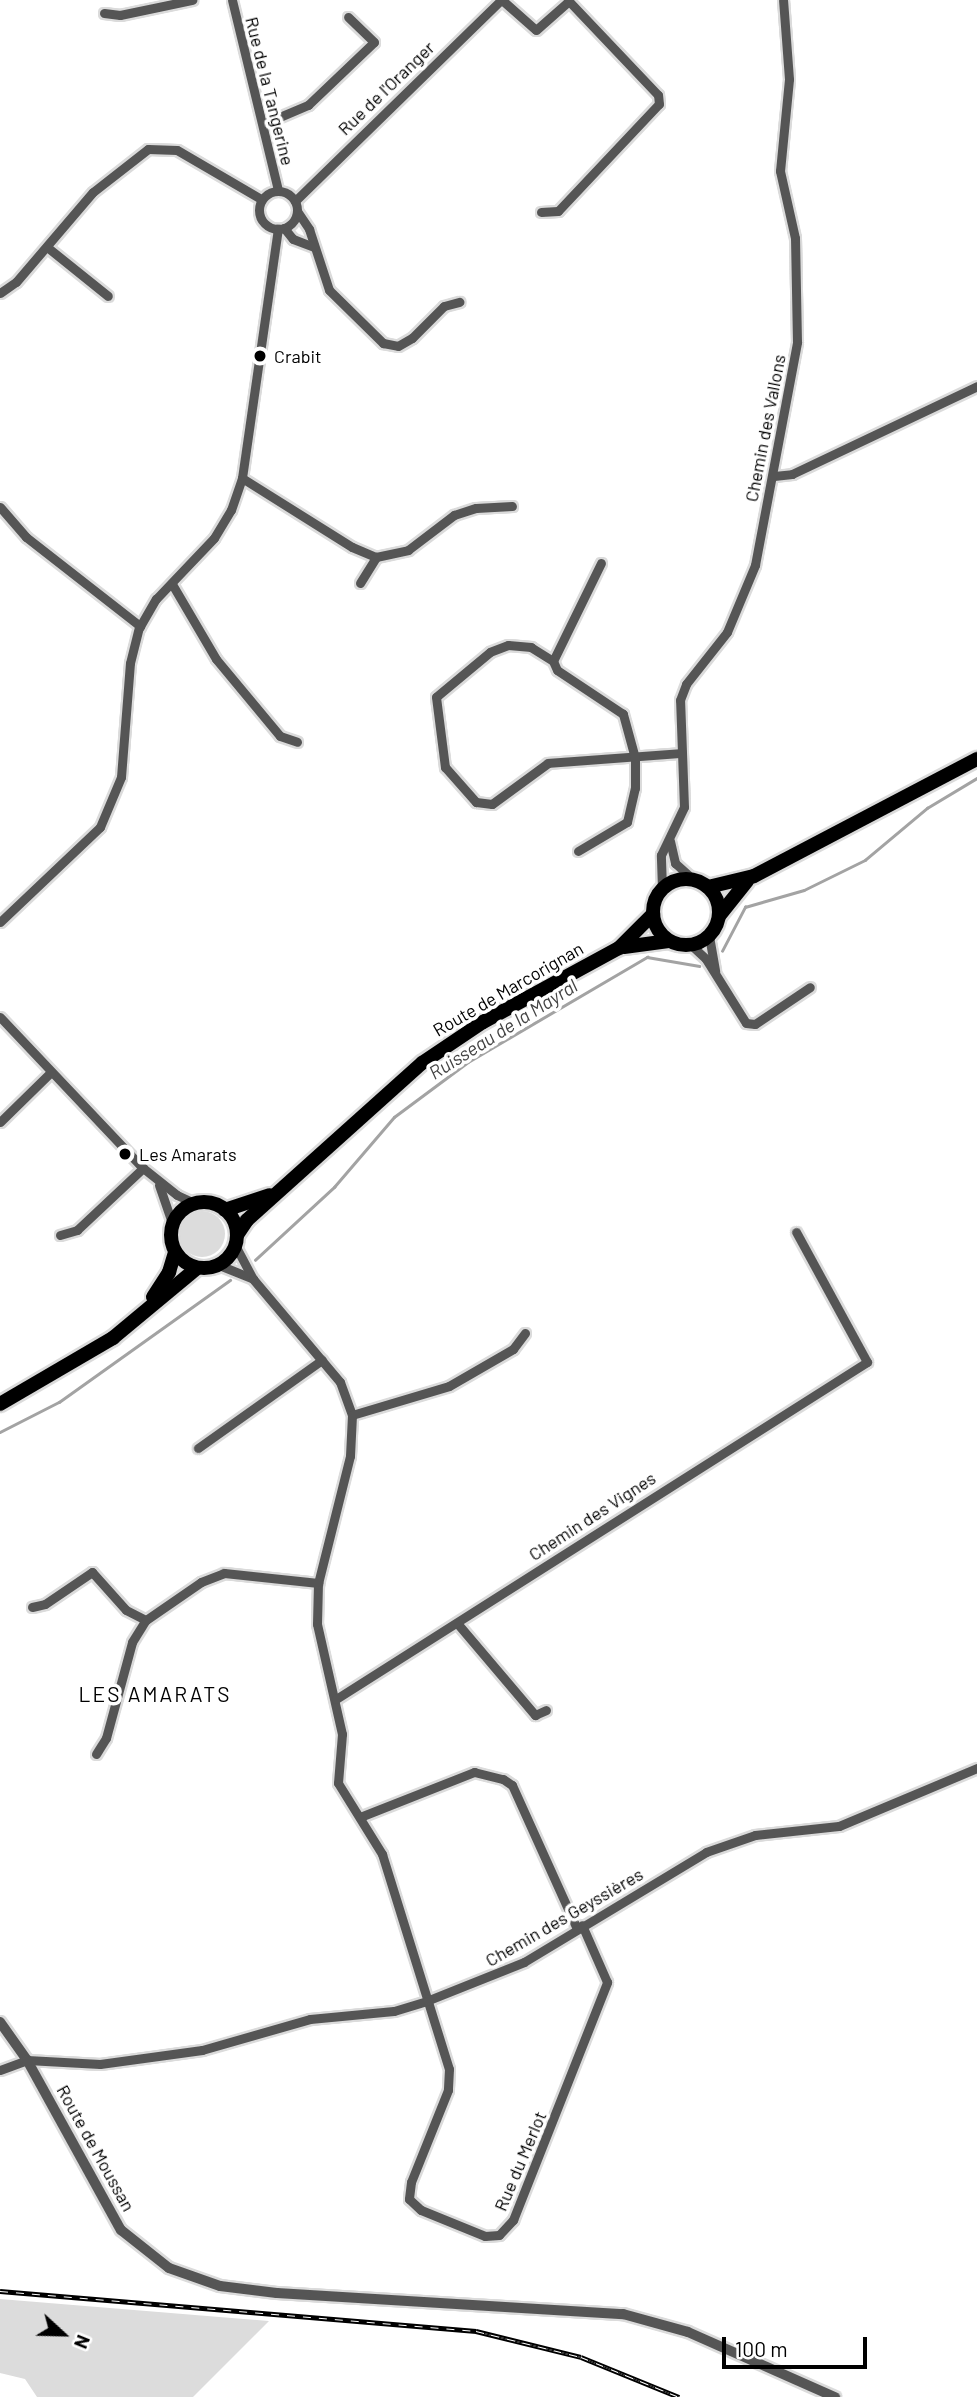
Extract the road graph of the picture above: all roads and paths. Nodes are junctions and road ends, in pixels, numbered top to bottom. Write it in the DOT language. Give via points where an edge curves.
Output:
graph roads {
  1 [pos="192,0"];
  2 [pos="232,0"];
  3 [pos="501,0"];
  4 [pos="568,0"];
  5 [pos="783,0"];
  6 [pos="104,13"];
  7 [pos="348,17"];
  8 [pos="263,124"];
  9 [pos="278,190"];
  10 [pos="261,199"];
  11 [pos="296,206"];
  12 [pos="541,212"];
  13 [pos="281,229"];
  14 [pos="47,247"];
  15 [pos="314,247"];
  16 [pos="0,293"];
  17 [pos="108,296"];
  18 [pos="460,302"];
  19 [pos="977,386"];
  20 [pos="774,476"];
  21 [pos="242,478"];
  22 [pos="512,506"];
  23 [pos="0,507"];
  24 [pos="376,557"];
  25 [pos="601,563"];
  26 [pos="360,583"];
  27 [pos="172,584"];
  28 [pos="140,626"];
  29 [pos="553,661"];
  30 [pos="297,742"];
  31 [pos="682,753"];
  32 [pos="635,758"];
  33 [pos="977,759"];
  34 [pos="670,839"];
  35 [pos="578,851"];
  36 [pos="754,876"];
  37 [pos="693,879"];
  38 [pos="708,887"];
  39 [pos="663,888"];
  40 [pos="653,914"];
  41 [pos="719,916"];
  42 [pos="0,922"];
  43 [pos="709,936"];
  44 [pos="669,941"];
  45 [pos="691,945"];
  46 [pos="619,948"];
  47 [pos="715,972"];
  48 [pos="810,987"];
  49 [pos="0,1017"];
  50 [pos="51,1072"];
  51 [pos="0,1122"];
  52 [pos="143,1168"];
  53 [pos="294,1179"];
  54 [pos="157,1181"];
  55 [pos="194,1203"];
  56 [pos="225,1210"];
  57 [pos="172,1222"];
  58 [pos="796,1232"];
  59 [pos="60,1235"];
  60 [pos="236,1240"];
  61 [pos="175,1252"];
  62 [pos="219,1265"];
  63 [pos="197,1268"];
  64 [pos="253,1279"];
  65 [pos="141,1314"];
  66 [pos="525,1333"];
  67 [pos="322,1360"];
  68 [pos="0,1404"];
  69 [pos="352,1415"];
  70 [pos="198,1448"];
  71 [pos="318,1583"];
  72 [pos="32,1607"];
  73 [pos="146,1620"];
  74 [pos="457,1623"];
  75 [pos="336,1699"];
  76 [pos="547,1710"];
  77 [pos="96,1754"];
  78 [pos="977,1768"];
  79 [pos="360,1817"];
  80 [pos="579,1926"];
  81 [pos="429,2000"];
  82 [pos="0,2022"];
  83 [pos="27,2060"];
  84 [pos="0,2070"];
  85 [pos="835,2397"];
  1 -- 6 [label="street" via="120,15"];
  2 -- 8 [label="street, Rue de la Tangerine"];
  3 -- 4 [label="street" via="536,30"];
  3 -- 11 [label="street, Rue de l'Oranger"];
  4 -- 12 [label="street" via="658,95 659,104 558,211"];
  5 -- 20 [label="street, Chemin des Vallons" via="789,83 780,171 795,238 799,291 797,342"];
  7 -- 8 [label="street" via="374,42 308,106"];
  8 -- 9 [label="street, Rue de la Tangerine"];
  9 -- 10 [label="street"];
  9 -- 11 [label="street"];
  10 -- 13 [label="street" via="260,218"];
  10 -- 14 [label="street" via="177,150 155,148 93,192"];
  11 -- 13 [label="street, Rue de l'Oranger"];
  11 -- 15 [label="street"];
  13 -- 15 [label="street"];
  13 -- 21 [label="street"];
  14 -- 16 [label="street"];
  14 -- 17 [label="street"];
  15 -- 18 [label="street" via="329,290 383,343 398,346 444,306"];
  19 -- 20 [label="street" via="811,465"];
  20 -- 31 [label="street, Chemin des Vallons" via="745,596 680,701"];
  21 -- 24 [label="street" via="352,547"];
  21 -- 27 [label="street" via="215,538"];
  22 -- 24 [label="street" via="476,508 454,515 408,550"];
  23 -- 28 [label="street" via="26,537"];
  24 -- 26 [label="street"];
  25 -- 29 [label="street"];
  27 -- 28 [label="street"];
  27 -- 30 [label="street" via="216,659 279,736"];
  28 -- 42 [label="street" via="130,663 121,777 111,805 100,827"];
  29 -- 32 [label="street" via="557,670 624,714"];
  29 -- 32 [label="street" via="531,647 508,645 490,652 440,690 435,704 445,767 451,776 476,802 488,805 548,763"];
  31 -- 32 [label="street"];
  31 -- 34 [label="street, Chemin des Vallons" via="684,807"];
  32 -- 35 [label="street" via="634,797 627,822"];
  33 -- 36 [label="main road"];
  34 -- 37 [label="street" via="675,863"];
  34 -- 39 [label="street, Chemin des Vallons" via="661,855"];
  36 -- 38 [label="main road"];
  36 -- 41 [label="main road" via="727,901"];
  37 -- 38 [label="main road"];
  37 -- 39 [label="main road" via="677,880"];
  38 -- 41 [label="main road" via="719,905"];
  39 -- 40 [label="main road"];
  40 -- 44 [label="main road"];
  40 -- 46 [label="main road, Route de Marcorignan"];
  41 -- 43 [label="main road"];
  43 -- 45 [label="main road"];
  43 -- 47 [label="street"];
  44 -- 45 [label="main road"];
  44 -- 46 [label="main road, Route de Marcorignan"];
  45 -- 47 [label="street"];
  46 -- 53 [label="main road, Route de Marcorignan" via="483,1022 422,1063"];
  47 -- 48 [label="street" via="746,1023 755,1024"];
  49 -- 50 [label="street"];
  50 -- 51 [label="street"];
  50 -- 52 [label="street"];
  52 -- 54 [label="street"];
  52 -- 59 [label="street" via="78,1230"];
  53 -- 56 [label="main road" via="253,1203"];
  53 -- 60 [label="main road" via="247,1220"];
  54 -- 55 [label="street"];
  54 -- 57 [label="street"];
  55 -- 56 [label="main road"];
  55 -- 57 [label="main road"];
  56 -- 60 [label="main road"];
  57 -- 61 [label="main road"];
  58 -- 74 [label="street, Chemin des Vignes" via="867,1362"];
  60 -- 62 [label="main road"];
  60 -- 64 [label="street"];
  61 -- 63 [label="main road"];
  61 -- 65 [label="main road" via="169,1272"];
  62 -- 63 [label="main road"];
  62 -- 64 [label="street"];
  63 -- 65 [label="main road"];
  64 -- 67 [label="street"];
  65 -- 68 [label="main road" via="113,1338"];
  66 -- 69 [label="street" via="513,1349 449,1385"];
  67 -- 69 [label="street" via="340,1382"];
  67 -- 70 [label="street"];
  69 -- 71 [label="street" via="350,1456"];
  71 -- 73 [label="street" via="224,1573 201,1582"];
  71 -- 75 [label="street" via="322,1659"];
  72 -- 73 [label="street" via="45,1604 92,1572 126,1610"];
  73 -- 77 [label="street" via="132,1642 106,1738"];
  74 -- 75 [label="street, Chemin des Vignes"];
  74 -- 76 [label="street" via="535,1715"];
  75 -- 79 [label="street" via="342,1734 338,1783"];
  78 -- 80 [label="street, Chemin des Geyssières" via="839,1826 755,1835 706,1852"];
  79 -- 80 [label="street" via="474,1772 503,1779 512,1785"];
  79 -- 81 [label="street" via="382,1854"];
  80 -- 81 [label="street, Chemin des Geyssières" via="502,1973"];
  80 -- 81 [label="street, Rue du Merlot" via="607,1982 513,2220 499,2235 485,2236 421,2210 409,2199 411,2182 450,2078"];
  81 -- 83 [label="street, Chemin des Geyssières" via="394,2011 310,2019 202,2050 100,2064"];
  82 -- 83 [label="street, Route de Moussan"];
  83 -- 84 [label="street"];
  83 -- 85 [label="street, Route de Moussan" via="121,2230 169,2268 220,2286 486,2309 622,2314 688,2332"];
}
